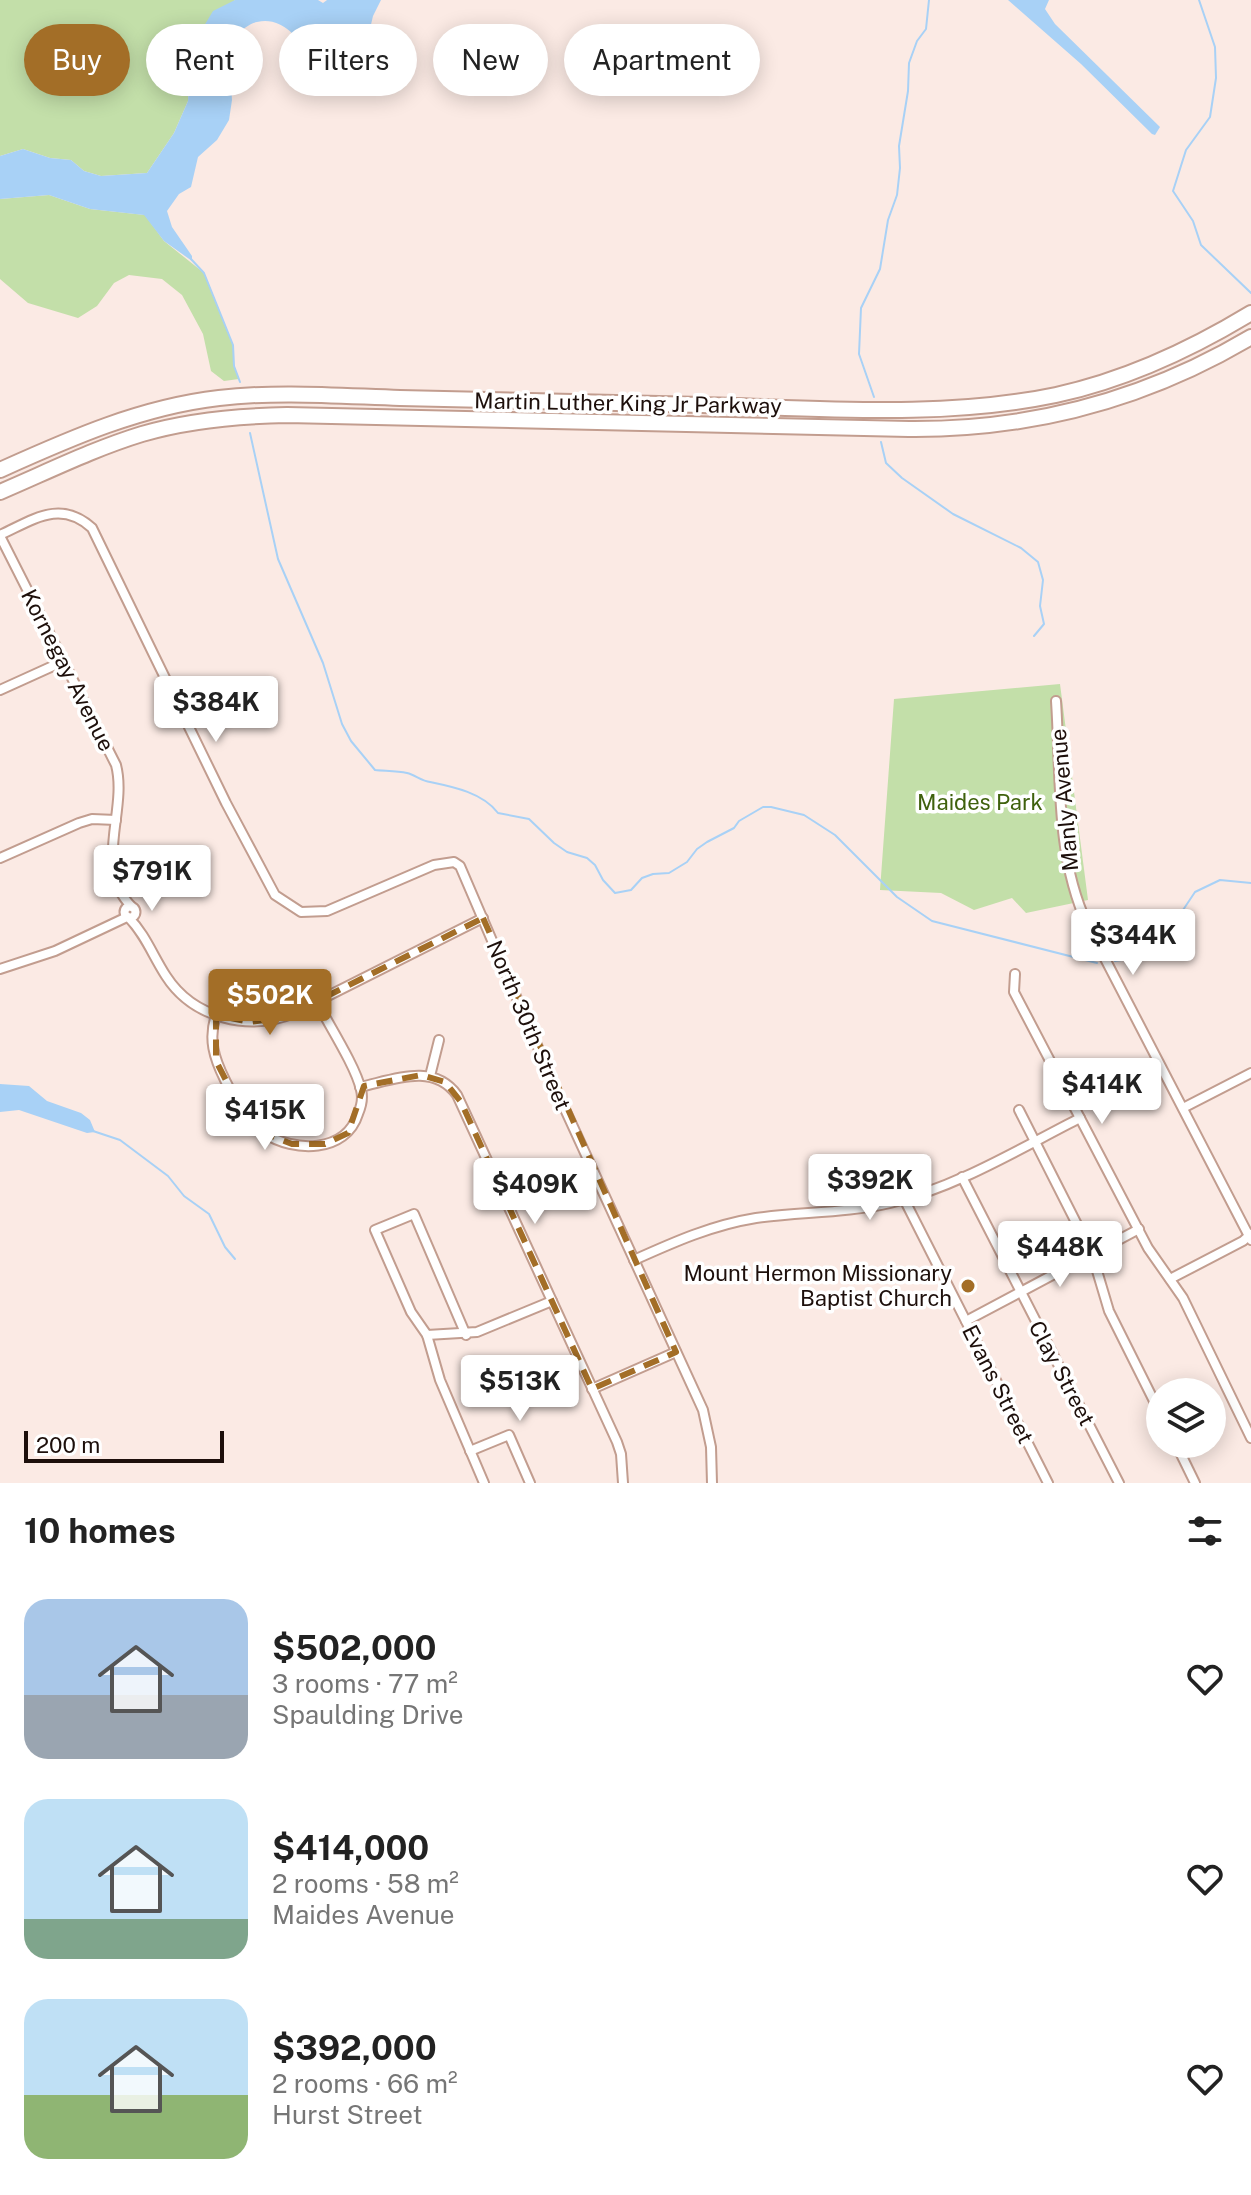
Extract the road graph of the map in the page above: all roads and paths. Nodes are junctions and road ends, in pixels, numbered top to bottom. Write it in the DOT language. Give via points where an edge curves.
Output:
graph roads {
  1 [pos="1251,313"];
  2 [pos="1251,337"];
  3 [pos="0,470"];
  4 [pos="0,492"];
  5 [pos="0,536"];
  6 [pos="64,661"];
  7 [pos="0,690"];
  8 [pos="1056,701"];
  9 [pos="116,820"];
  10 [pos="0,858"];
  11 [pos="127,912"];
  12 [pos="483,918"];
  13 [pos="0,969"];
  14 [pos="1015,974"];
  15 [pos="317,1002"];
  16 [pos="216,1015"];
  17 [pos="439,1040"];
  18 [pos="1251,1073"];
  19 [pos="430,1076"];
  20 [pos="360,1087"];
  21 [pos="1183,1108"];
  22 [pos="1019,1110"];
  23 [pos="1080,1118"];
  24 [pos="1034,1141"];
  25 [pos="962,1177"];
  26 [pos="904,1199"];
  27 [pos="1139,1229"];
  28 [pos="1250,1236"];
  29 [pos="1092,1254"];
  30 [pos="634,1260"];
  31 [pos="1170,1279"];
  32 [pos="1019,1292"];
  33 [pos="552,1301"];
  34 [pos="966,1321"];
  35 [pos="427,1335"];
  36 [pos="466,1335"];
  37 [pos="676,1352"];
  38 [pos="1146,1385"];
  39 [pos="592,1389"];
  40 [pos="1251,1438"];
  41 [pos="470,1451"];
  42 [pos="1183,1458"];
  43 [pos="484,1483"];
  44 [pos="530,1483"];
  45 [pos="623,1483"];
  46 [pos="712,1483"];
  47 [pos="1048,1483"];
  48 [pos="1119,1483"];
  49 [pos="1195,1483"];
  1 -- 3 [label="highway, Martin Luther King Jr Parkway" via="1128,374 1001,404 873,409 333,395 223,397 124,418"];
  2 -- 4 [label="highway, Martin Luther King Jr Parkway" via="1119,399 1010,424 909,429 240,417 143,434"];
  5 -- 6 [label="street, Kornegay Avenue"];
  5 -- 12 [label="street, North 30th Street" via="41,516 65,512 92,528 275,895 301,912 327,911 434,865 454,862"];
  6 -- 7 [label="street"];
  6 -- 9 [label="street, Kornegay Avenue" via="116,765"];
  8 -- 21 [label="street, Manly Avenue" via="1065,851 1073,889"];
  9 -- 10 [label="street" via="79,823"];
  9 -- 11 [label="street, Kornegay Avenue" via="113,864"];
  11 -- 13 [label="street" via="90,936"];
  11 -- 16 [label="street, Kornegay Avenue" via="177,990"];
  12 -- 15 [label="street"];
  12 -- 30 [label="street, North 30th Street"];
  14 -- 23 [label="street" via="1014,992"];
  15 -- 16 [label="street" via="269,1021"];
  15 -- 20 [label="street"];
  16 -- 20 [label="street" via="211,1035 216,1061 247,1119 272,1138 310,1146 342,1136 359,1113"];
  17 -- 19 [label="street"];
  18 -- 21 [label="street"];
  19 -- 20 [label="street"];
  19 -- 33 [label="street" via="445,1082 461,1102"];
  21 -- 28 [label="street, Manly Avenue"];
  22 -- 24 [label="street"];
  23 -- 24 [label="street"];
  23 -- 27 [label="street"];
  24 -- 25 [label="street"];
  24 -- 29 [label="street"];
  25 -- 26 [label="street"];
  25 -- 32 [label="street, Clay Street"];
  26 -- 30 [label="street" via="728,1223"];
  26 -- 34 [label="street, Evans Street"];
  27 -- 29 [label="street"];
  27 -- 31 [label="street"];
  28 -- 31 [label="street"];
  29 -- 32 [label="street"];
  29 -- 38 [label="street" via="1113,1320"];
  30 -- 37 [label="street, North 30th Street"];
  31 -- 40 [label="street"];
  32 -- 34 [label="street"];
  32 -- 48 [label="street, Clay Street"];
  33 -- 36 [label="street"];
  33 -- 39 [label="street"];
  34 -- 47 [label="street, Evans Street"];
  35 -- 36 [label="street"];
  35 -- 36 [label="street" via="411,1312 375,1230 414,1214"];
  35 -- 41 [label="street"];
  37 -- 39 [label="street"];
  37 -- 46 [label="street, North 30th Street" via="706,1419"];
  39 -- 45 [label="street" via="620,1450"];
  41 -- 43 [label="street"];
  41 -- 44 [label="street" via="509,1435"];
  42 -- 49 [label="street"];
}
